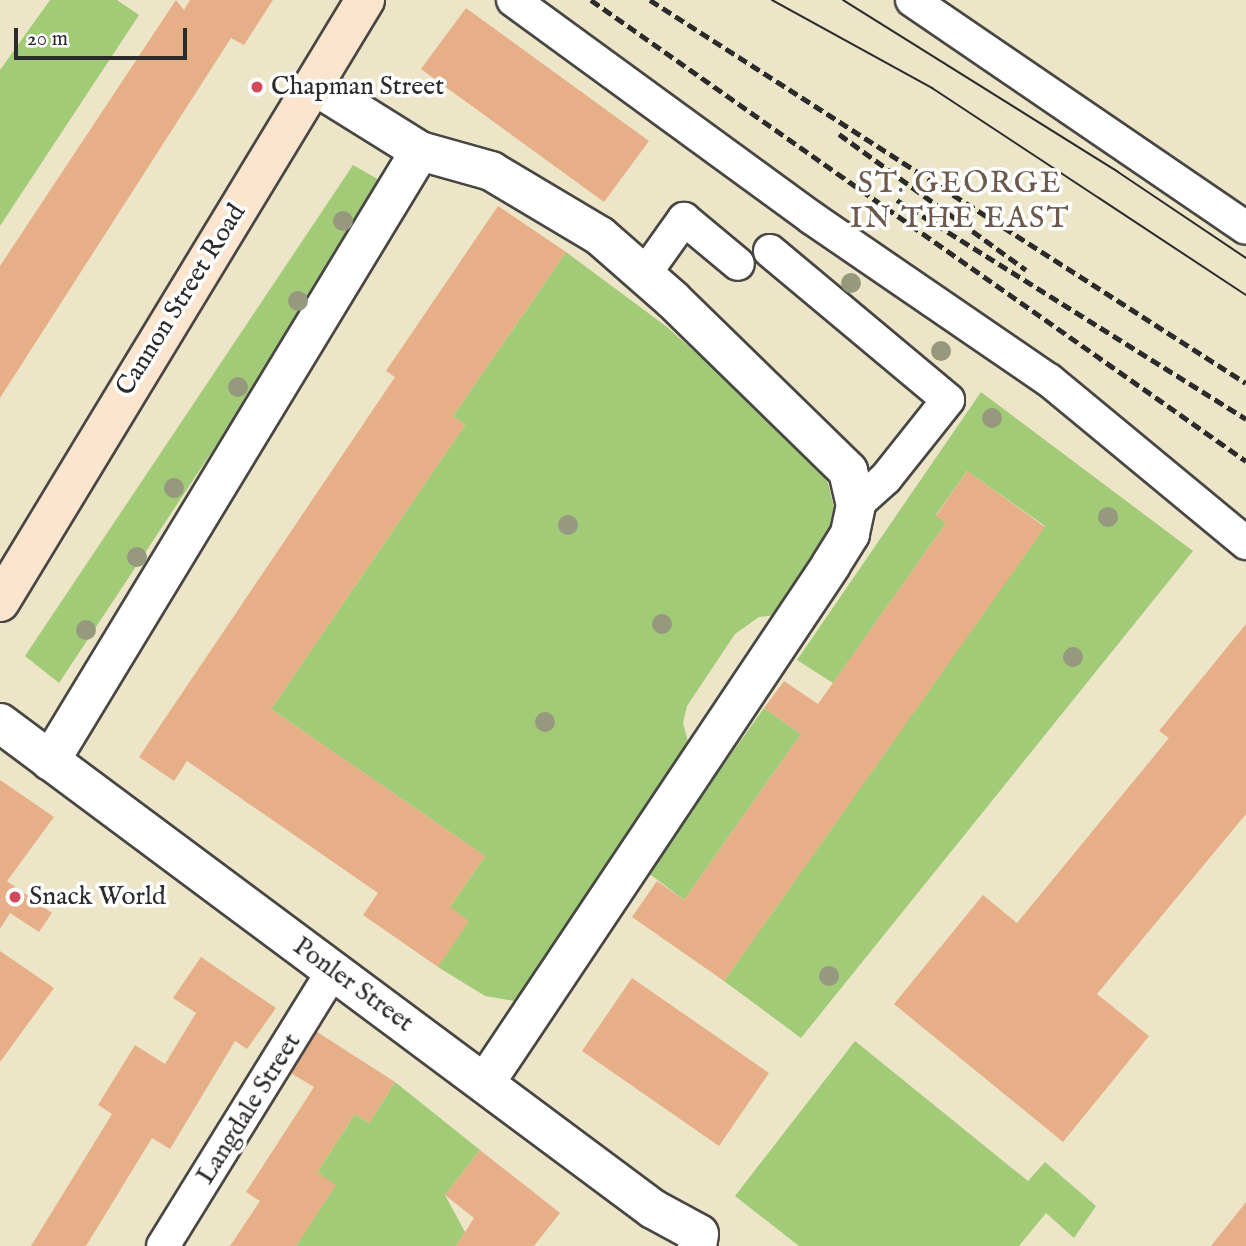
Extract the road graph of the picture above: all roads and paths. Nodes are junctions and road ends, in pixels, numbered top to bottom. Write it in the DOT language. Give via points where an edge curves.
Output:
graph roads {
  1 [pos="365,0"];
  2 [pos="513,0"];
  3 [pos="912,0"];
  4 [pos="314,85"];
  5 [pos="420,151"];
  6 [pos="1246,228"];
  7 [pos="769,251"];
  8 [pos="738,264"];
  9 [pos="644,275"];
  10 [pos="856,506"];
  11 [pos="1246,543"];
  12 [pos="0,602"];
  13 [pos="0,723"];
  14 [pos="50,761"];
  15 [pos="333,971"];
  16 [pos="485,1083"];
  17 [pos="163,1246"];
  18 [pos="697,1246"];
  1 -- 4 [label="main road, Cannon Street Road"];
  2 -- 11 [label="lane" via="812,218 1049,380"];
  3 -- 6 [label="lane"];
  4 -- 5 [label="street"];
  4 -- 12 [label="main road, Cannon Street Road"];
  5 -- 9 [label="street" via="491,171 600,236"];
  5 -- 14 [label="street"];
  7 -- 10 [label="lane" via="948,400 886,478"];
  8 -- 9 [label="lane" via="684,219"];
  9 -- 10 [label="street" via="848,471"];
  10 -- 16 [label="street" via="850,534 831,565"];
  13 -- 14 [label="street, Ponler Street"];
  14 -- 15 [label="street, Ponler Street"];
  15 -- 16 [label="street, Ponler Street"];
  15 -- 17 [label="lane, Langdale Street"];
  16 -- 18 [label="street, Ponler Street" via="653,1209 699,1234"];
}
